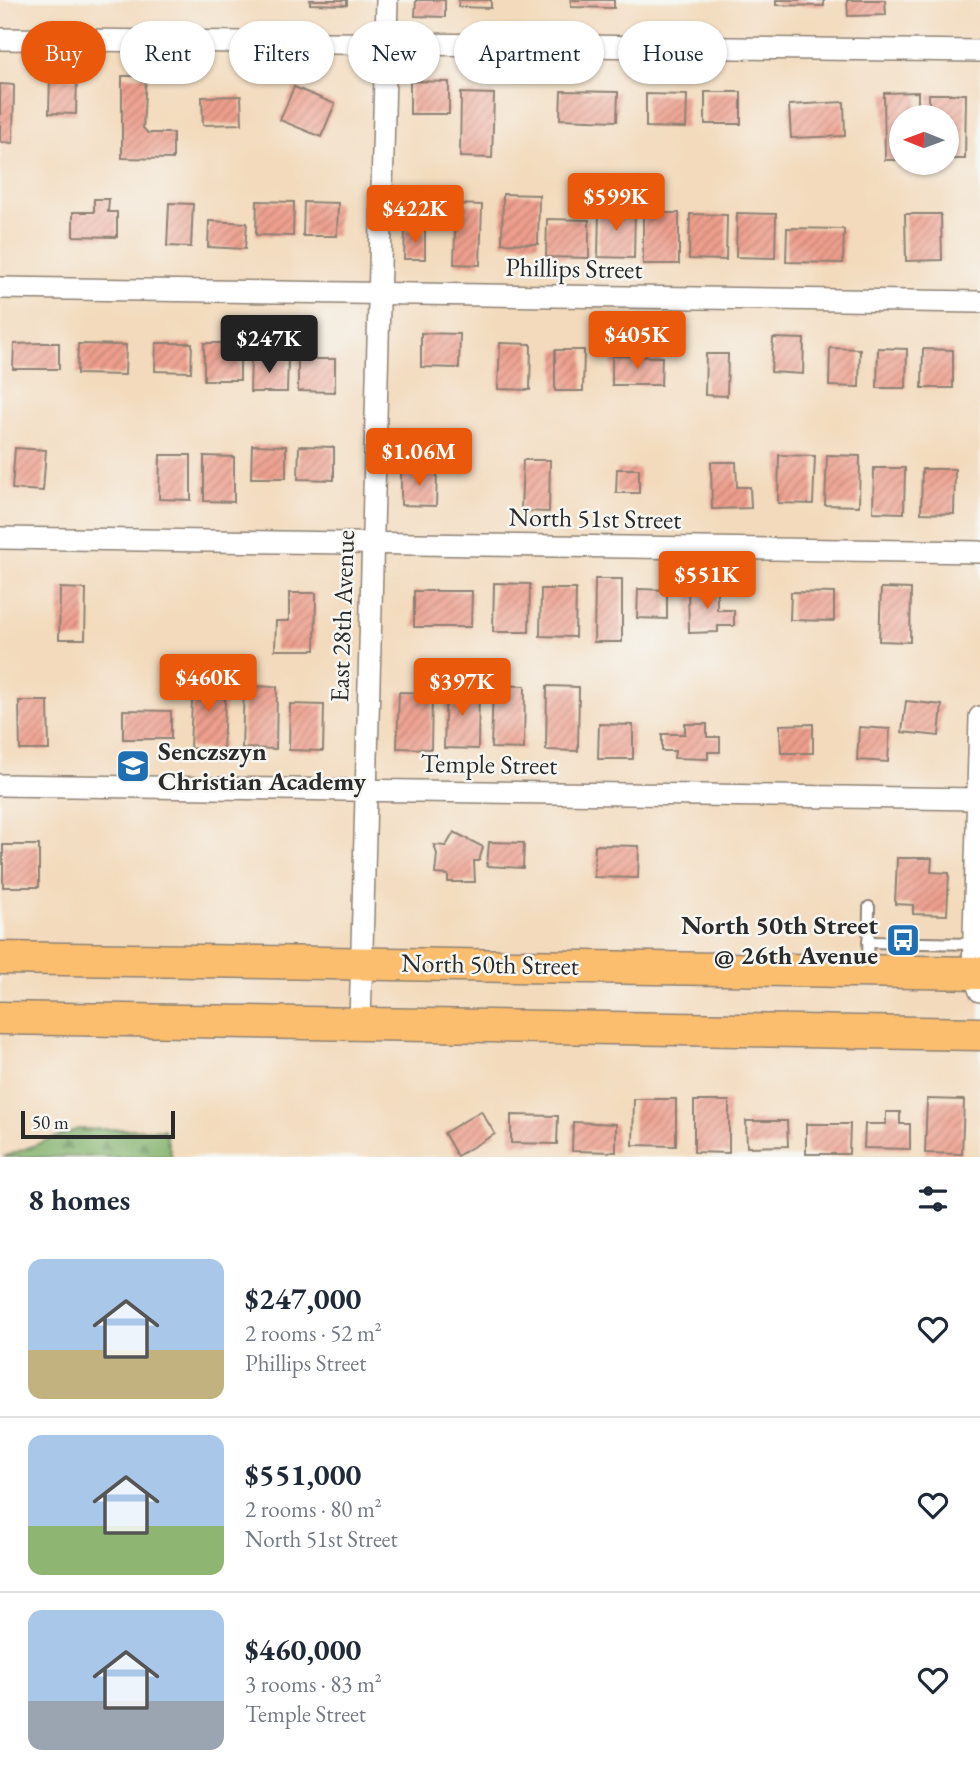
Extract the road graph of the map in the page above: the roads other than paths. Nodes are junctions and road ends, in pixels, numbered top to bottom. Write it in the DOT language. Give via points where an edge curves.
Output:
graph roads {
  1 [pos="387,0"];
  2 [pos="386,21"];
  3 [pos="0,39"];
  4 [pos="348,43"];
  5 [pos="440,44"];
  6 [pos="980,51"];
  7 [pos="384,84"];
  8 [pos="0,288"];
  9 [pos="379,293"];
  10 [pos="980,302"];
  11 [pos="0,538"];
  12 [pos="372,543"];
  13 [pos="980,552"];
  14 [pos="980,717"];
  15 [pos="0,785"];
  16 [pos="365,790"];
  17 [pos="978,799"];
  18 [pos="869,907"];
  19 [pos="868,956"];
  20 [pos="0,958"];
  21 [pos="361,961"];
  22 [pos="977,970"];
  23 [pos="0,1018"];
  24 [pos="360,1024"];
  25 [pos="980,1034"];
  1 -- 2 [label="street, East 28th Avenue"];
  3 -- 4 [label="street"];
  5 -- 6 [label="street"];
  7 -- 9 [label="street, East 28th Avenue"];
  8 -- 9 [label="street, Phillips Street"];
  9 -- 10 [label="street, Phillips Street"];
  9 -- 12 [label="street, East 28th Avenue"];
  11 -- 12 [label="street, North 51st Street"];
  12 -- 13 [label="street, North 51st Street"];
  12 -- 16 [label="street, East 28th Avenue"];
  14 -- 17 [label="street"];
  15 -- 16 [label="street, Temple Street"];
  16 -- 17 [label="street, Temple Street"];
  16 -- 21 [label="street, East 28th Avenue"];
  17 -- 22 [label="street"];
  18 -- 19 [label="lane"];
  19 -- 21 [label="main road, North 50th Street"];
  19 -- 22 [label="main road, North 50th Street"];
  20 -- 21 [label="main road, North 50th Street"];
  21 -- 24 [label="street, East 28th Avenue"];
  23 -- 24 [label="main road"];
  24 -- 25 [label="main road"];
}
